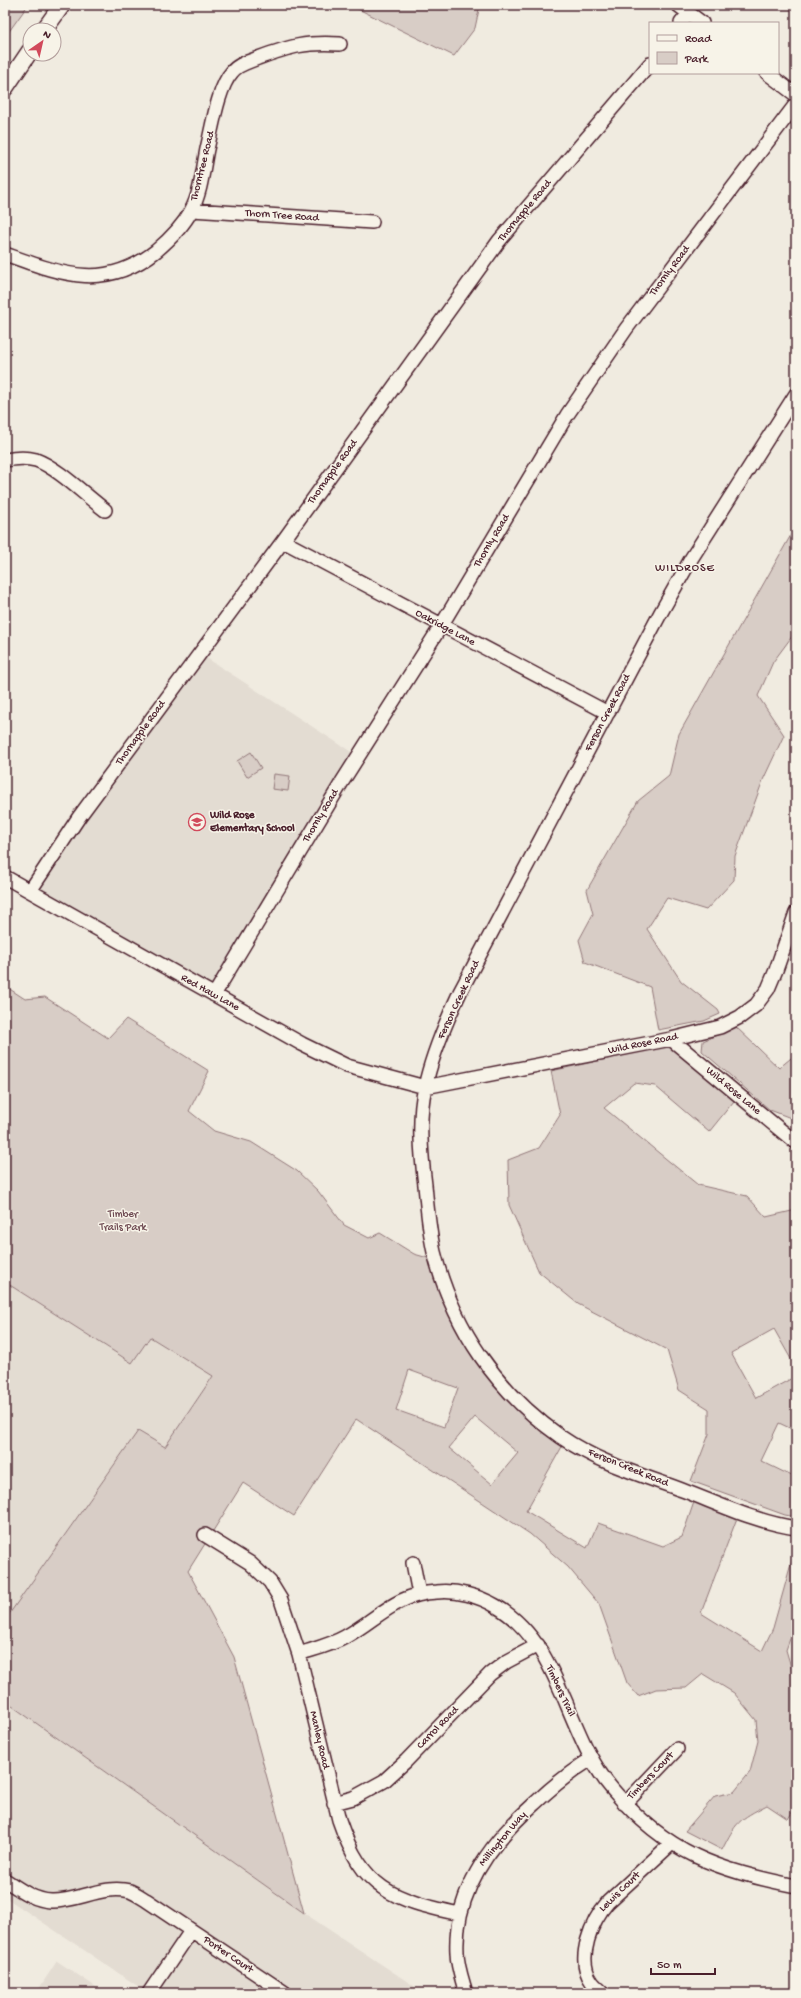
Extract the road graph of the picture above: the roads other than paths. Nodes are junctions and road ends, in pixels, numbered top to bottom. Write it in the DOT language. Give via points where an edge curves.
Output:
graph roads {
  1 [pos="62,5"];
  2 [pos="678,5"];
  3 [pos="685,18"];
  4 [pos="50,22"];
  5 [pos="699,22"];
  6 [pos="340,44"];
  7 [pos="23,62"];
  8 [pos="649,65"];
  9 [pos="768,74"];
  10 [pos="5,88"];
  11 [pos="796,95"];
  12 [pos="796,104"];
  13 [pos="192,210"];
  14 [pos="372,222"];
  15 [pos="5,254"];
  16 [pos="796,394"];
  17 [pos="5,460"];
  18 [pos="105,510"];
  19 [pos="283,541"];
  20 [pos="441,626"];
  21 [pos="608,713"];
  22 [pos="5,877"];
  23 [pos="30,891"];
  24 [pos="796,913"];
  25 [pos="214,995"];
  26 [pos="671,1039"];
  27 [pos="425,1087"];
  28 [pos="795,1142"];
  29 [pos="796,1528"];
  30 [pos="205,1535"];
  31 [pos="413,1563"];
  32 [pos="419,1594"];
  33 [pos="538,1645"];
  34 [pos="299,1654"];
  35 [pos="677,1749"];
  36 [pos="591,1759"];
  37 [pos="334,1802"];
  38 [pos="625,1804"];
  39 [pos="672,1844"];
  40 [pos="5,1880"];
  41 [pos="796,1886"];
  42 [pos="460,1914"];
  43 [pos="191,1931"];
  44 [pos="149,1993"];
  45 [pos="285,1993"];
  46 [pos="466,1993"];
  47 [pos="603,1993"];
  1 -- 4 [label="main road"];
  2 -- 3 [label="street"];
  3 -- 5 [label="street"];
  6 -- 13 [label="street, Thorntree Road" via="291,46 242,64 232,72 218,104"];
  7 -- 10 [label="main road"];
  8 -- 19 [label="street, Thornapple Road" via="500,241"];
  9 -- 11 [label="street"];
  12 -- 20 [label="street, Thornly Road" via="626,329 567,415"];
  13 -- 14 [label="street, Thorn Tree Road"];
  13 -- 15 [label="street, Thorntree Road" via="163,245 144,260 121,271 96,276 50,271"];
  16 -- 21 [label="street, Ferson Creek Road" via="691,559"];
  17 -- 18 [label="street" via="36,460 51,468"];
  19 -- 20 [label="street, Oakridge Lane"];
  19 -- 23 [label="street, Thornapple Road" via="79,817"];
  20 -- 21 [label="street, Oakridge Lane"];
  20 -- 25 [label="street, Thornly Road" via="342,782"];
  21 -- 27 [label="street, Ferson Creek Road" via="460,992 440,1039"];
  22 -- 23 [label="street, Red Haw Lane"];
  23 -- 25 [label="street, Red Haw Lane"];
  24 -- 26 [label="street, Wild Rose Road" via="768,989 756,1005 720,1027"];
  25 -- 27 [label="street, Red Haw Lane" via="347,1066"];
  26 -- 27 [label="street, Wild Rose Road"];
  26 -- 28 [label="street, Wild Rose Lane"];
  27 -- 29 [label="street, Ferson Creek Road" via="421,1127 423,1164 434,1252 449,1299 465,1334 504,1388 562,1438 590,1454 735,1511"];
  30 -- 34 [label="street, Manley Road" via="250,1563 270,1582 282,1600"];
  31 -- 32 [label="street"];
  32 -- 33 [label="street, Timbers Trail" via="457,1593 487,1601 510,1614"];
  32 -- 34 [label="street, Timbers Trail" via="391,1605 344,1638"];
  33 -- 36 [label="street, Timbers Trail"];
  33 -- 37 [label="street, Carrol Road" via="490,1674 384,1781 353,1798"];
  34 -- 37 [label="street, Manley Road"];
  35 -- 38 [label="street, Timbers Court"];
  36 -- 38 [label="street, Timbers Trail"];
  36 -- 42 [label="street, Millington Way" via="572,1771 521,1815 505,1833 474,1874"];
  37 -- 42 [label="street, Manley Road" via="347,1844 356,1861 370,1877 384,1889 415,1904"];
  38 -- 39 [label="street, Timbers Trail"];
  39 -- 41 [label="street, Timbers Trail" via="725,1870"];
  39 -- 47 [label="street, Lewis Court" via="598,1912 586,1945 586,1963 591,1981"];
  40 -- 43 [label="street, Porter Court" via="29,1895 51,1901 106,1890 130,1891"];
  42 -- 46 [label="street, Millington Way" via="457,1952"];
  43 -- 44 [label="street"];
  43 -- 45 [label="street, Porter Court"];
}
